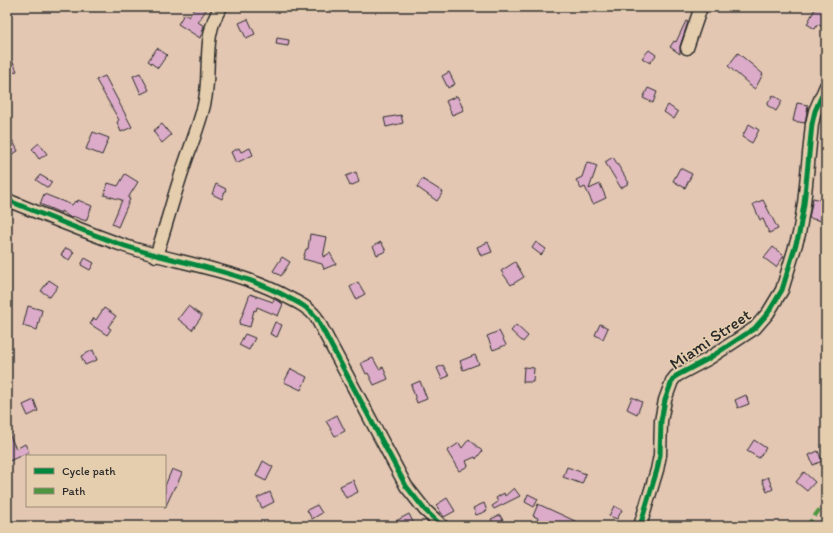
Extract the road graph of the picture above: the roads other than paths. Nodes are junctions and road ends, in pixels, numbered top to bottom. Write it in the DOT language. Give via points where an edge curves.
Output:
graph roads {
  1 [pos="220,7"];
  2 [pos="701,7"];
  3 [pos="686,48"];
  4 [pos="826,86"];
  5 [pos="7,200"];
  6 [pos="156,256"];
  7 [pos="442,526"];
  8 [pos="640,526"];
  1 -- 6 [label="street" via="209,40 205,102"];
  2 -- 3 [label="street"];
  4 -- 8 [label="street, Miami Street" via="812,124 799,234 782,290 755,328 708,359 676,376 672,381 661,421 657,470"];
  5 -- 6 [label="street"];
  6 -- 7 [label="street" via="251,280 284,294 312,312 406,486"];
}
